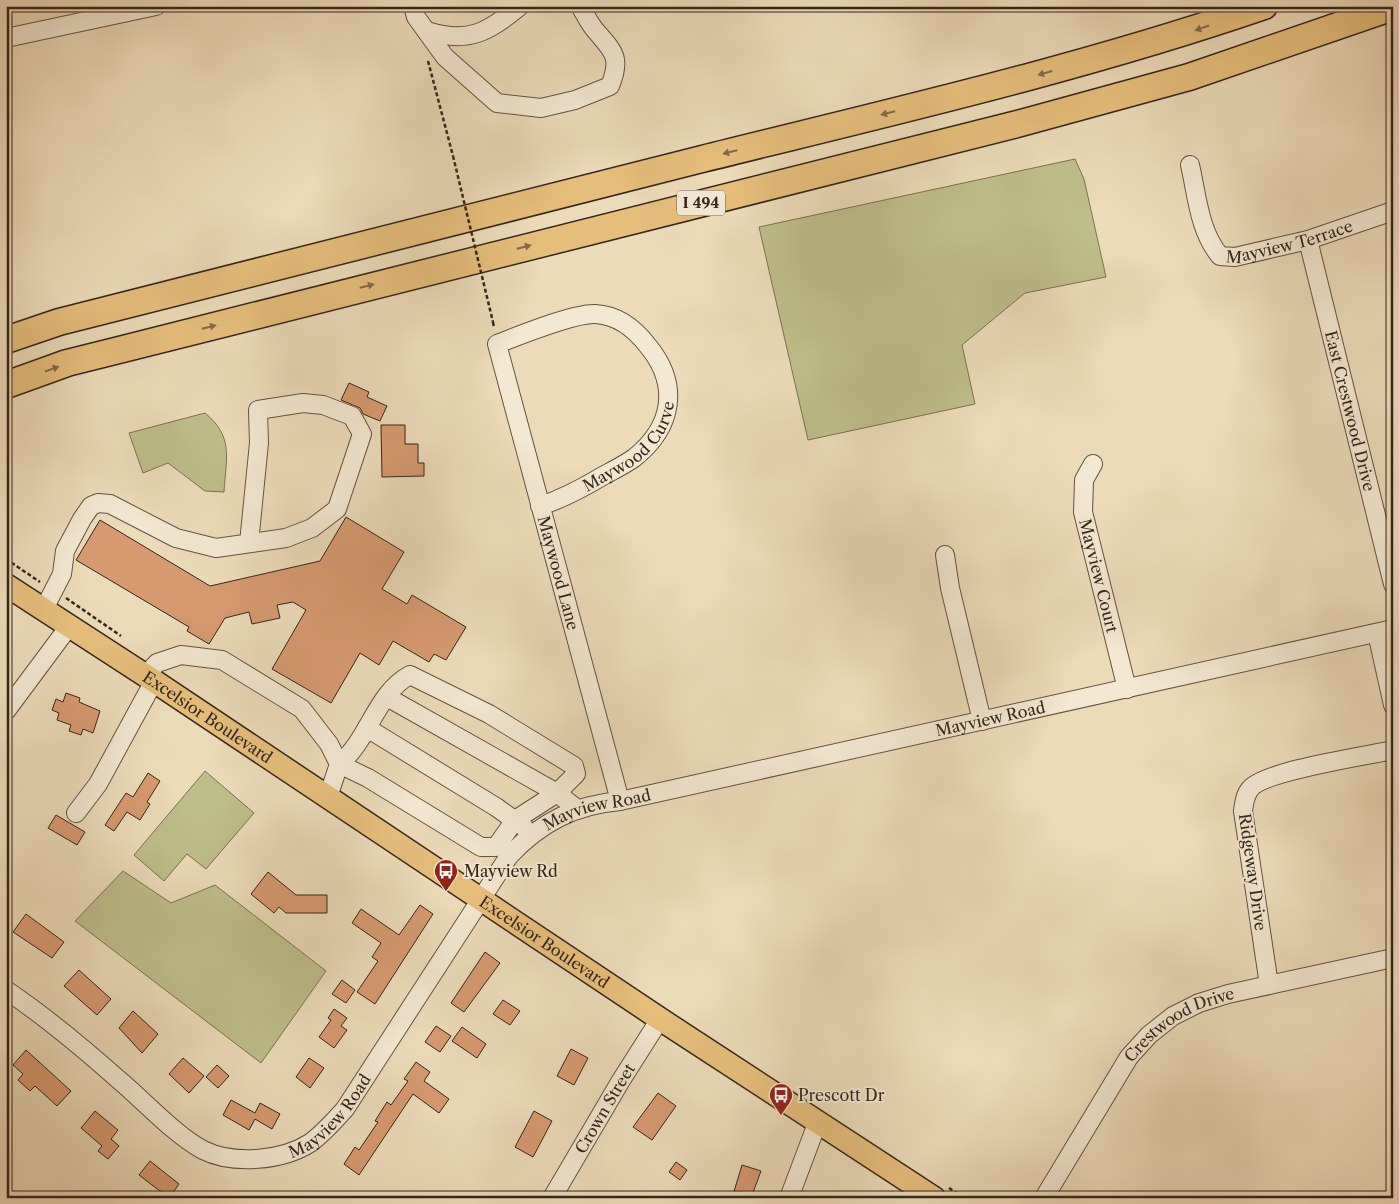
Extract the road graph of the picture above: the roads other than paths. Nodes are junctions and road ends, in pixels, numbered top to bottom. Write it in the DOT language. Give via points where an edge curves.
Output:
graph roads {
  1 [pos="156,6"];
  2 [pos="413,6"];
  3 [pos="520,6"];
  4 [pos="580,6"];
  5 [pos="1264,6"];
  6 [pos="1393,8"];
  7 [pos="95,13"];
  8 [pos="427,31"];
  9 [pos="6,38"];
  10 [pos="1190,165"];
  11 [pos="1393,211"];
  12 [pos="1308,240"];
  13 [pos="6,340"];
  14 [pos="498,344"];
  15 [pos="6,385"];
  16 [pos="1093,464"];
  17 [pos="540,506"];
  18 [pos="250,543"];
  19 [pos="945,555"];
  20 [pos="1393,584"];
  21 [pos="6,585"];
  22 [pos="44,609"];
  23 [pos="70,625"];
  24 [pos="1385,631"];
  25 [pos="150,678"];
  26 [pos="1128,689"];
  27 [pos="387,697"];
  28 [pos="1393,706"];
  29 [pos="6,711"];
  30 [pos="982,721"];
  31 [pos="367,728"];
  32 [pos="1393,750"];
  33 [pos="339,764"];
  34 [pos="557,793"];
  35 [pos="328,797"];
  36 [pos="620,801"];
  37 [pos="577,809"];
  38 [pos="76,813"];
  39 [pos="515,820"];
  40 [pos="532,833"];
  41 [pos="481,900"];
  42 [pos="1393,958"];
  43 [pos="1269,985"];
  44 [pos="6,990"];
  45 [pos="660,1020"];
  46 [pos="818,1121"];
  47 [pos="552,1198"];
  48 [pos="789,1198"];
  49 [pos="934,1198"];
  50 [pos="1044,1198"];
  1 -- 7 [label="street"];
  2 -- 8 [label="street" via="416,17"];
  3 -- 8 [label="street" via="474,36 443,36"];
  4 -- 8 [label="street" via="616,57 614,77 610,86 575,100 541,108 497,103 445,57"];
  5 -- 13 [label="highway, one-way" via="1176,36 1012,82 387,237 59,322"];
  15 -- 6 [label="highway, I 494, one-way" via="67,363 1033,120 1188,76"];
  7 -- 9 [label="street"];
  10 -- 12 [label="street, Mayview Terrace" via="1205,232 1220,256 1235,258"];
  11 -- 12 [label="street, Mayview Terrace"];
  12 -- 20 [label="street, East Crestwood Drive"];
  14 -- 17 [label="street, Maywood Lane"];
  14 -- 17 [label="street, Maywood Curve" via="593,314 608,315 622,321 647,344 666,375 669,390 665,414 654,438 645,448 564,499"];
  16 -- 26 [label="street, Mayview Court" via="1084,480 1083,512"];
  17 -- 36 [label="street, Maywood Lane"];
  18 -- 18 [label="street" via="286,538 312,528 337,509 362,434 352,416 323,405 303,402 258,410 259,443"];
  18 -- 22 [label="street" via="216,548 176,538 110,504 98,503 91,506 82,519 65,551 62,574"];
  19 -- 30 [label="street"];
  21 -- 22 [label="main road, Excelsior Boulevard"];
  22 -- 23 [label="main road, Excelsior Boulevard"];
  23 -- 25 [label="main road, Excelsior Boulevard"];
  23 -- 29 [label="street"];
  24 -- 26 [label="street, Mayview Road"];
  24 -- 28 [label="street"];
  25 -- 33 [label="street" via="157,663 181,655 222,660 302,709 330,744"];
  25 -- 35 [label="main road, Excelsior Boulevard"];
  25 -- 38 [label="street" via="98,784"];
  26 -- 30 [label="street, Mayview Road"];
  27 -- 31 [label="street"];
  27 -- 34 [label="street"];
  27 -- 34 [label="street" via="397,682 410,675 489,714 574,766 576,774"];
  30 -- 36 [label="street, Mayview Road"];
  31 -- 33 [label="street" via="349,756"];
  31 -- 39 [label="street"];
  32 -- 43 [label="street, Ridgeway Drive" via="1270,776 1250,789 1243,811"];
  33 -- 35 [label="street"];
  33 -- 39 [label="street" via="368,778 481,847 496,847"];
  34 -- 37 [label="street"];
  34 -- 39 [label="street"];
  35 -- 41 [label="main road, Excelsior Boulevard"];
  36 -- 37 [label="street, Mayview Road"];
  37 -- 40 [label="street, Mayview Road"];
  39 -- 40 [label="street"];
  40 -- 41 [label="street, Mayview Road" via="509,856"];
  41 -- 44 [label="street, Mayview Road" via="345,1109 310,1143 293,1152 273,1156 236,1158 202,1150 67,1034"];
  41 -- 45 [label="main road, Excelsior Boulevard"];
  42 -- 43 [label="street, Crestwood Drive"];
  43 -- 50 [label="street, Crestwood Drive" via="1199,1003 1172,1016 1149,1035 1129,1057"];
  45 -- 46 [label="main road, Excelsior Boulevard"];
  45 -- 47 [label="street, Crown Street"];
  46 -- 48 [label="street"];
  46 -- 49 [label="main road, Excelsior Boulevard"];
}
